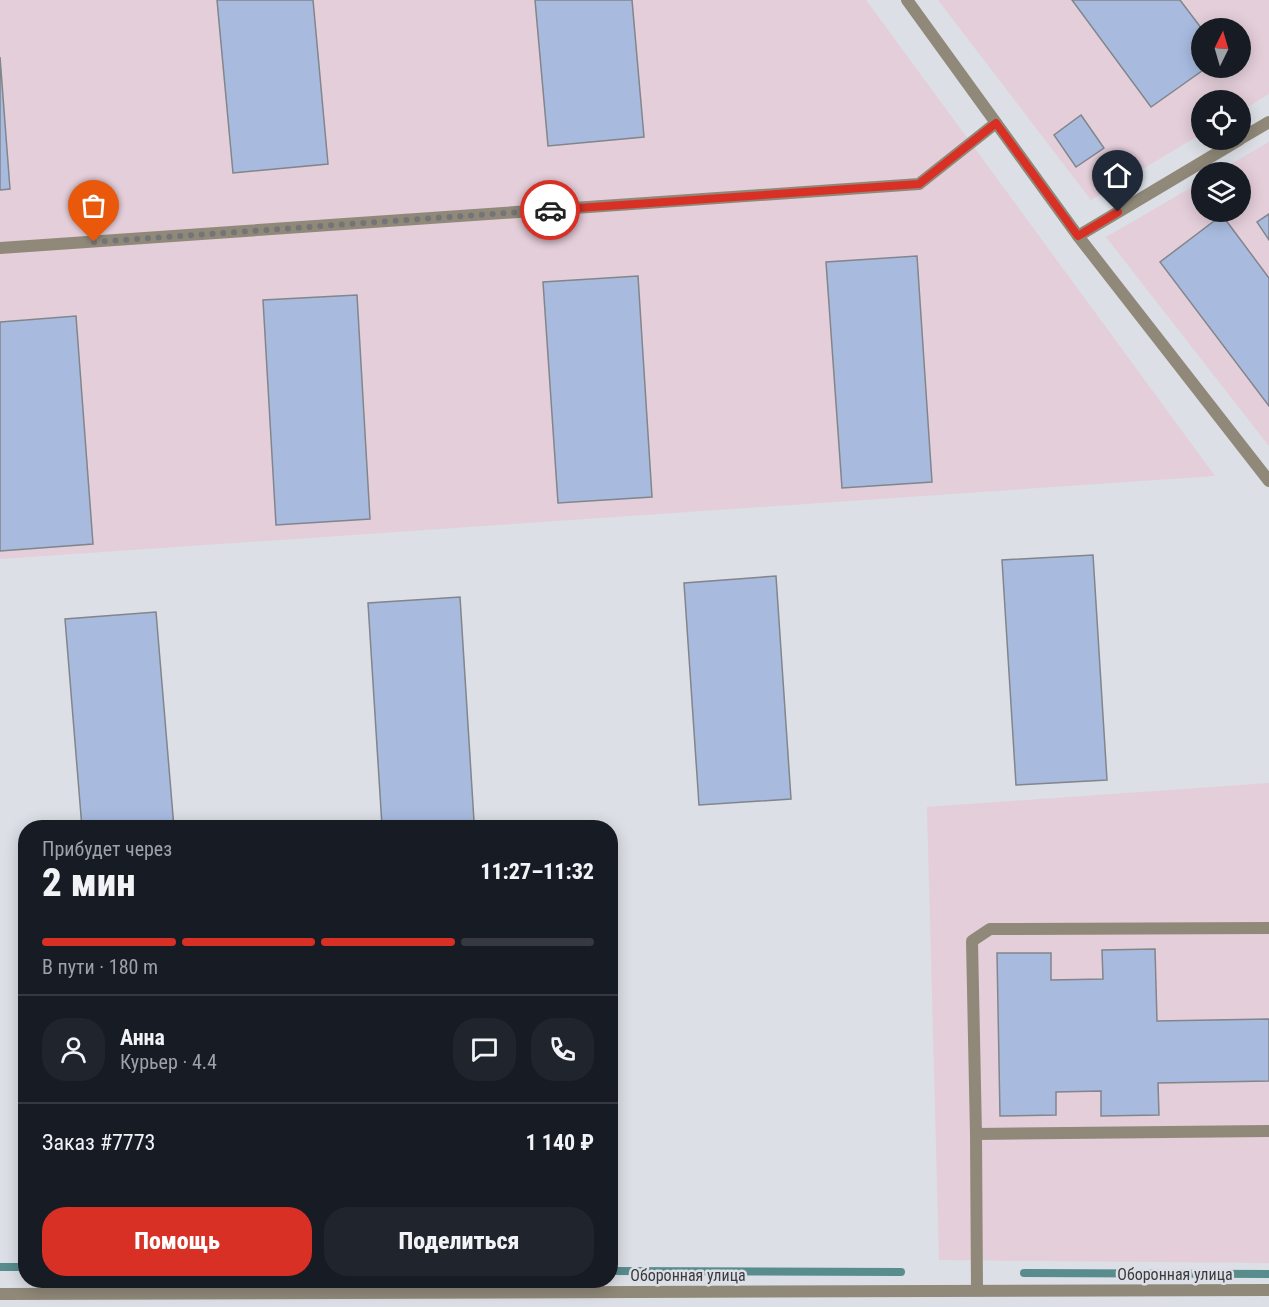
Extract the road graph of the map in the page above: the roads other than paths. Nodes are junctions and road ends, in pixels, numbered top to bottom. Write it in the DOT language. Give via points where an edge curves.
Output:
graph roads {
  1 [pos="907,0"];
  2 [pos="1269,122"];
  3 [pos="996,123"];
  4 [pos="1251,133"];
  5 [pos="1222,150"];
  6 [pos="1078,236"];
  7 [pos="0,248"];
  8 [pos="1269,481"];
  9 [pos="1269,928"];
  10 [pos="1269,1131"];
  11 [pos="976,1134"];
  12 [pos="977,1290"];
  13 [pos="1269,1290"];
  14 [pos="0,1294"];
  1 -- 3 [label="street"];
  2 -- 4 [label="street"];
  3 -- 6 [label="street"];
  3 -- 7 [label="street" via="919,184"];
  5 -- 6 [label="street"];
  6 -- 8 [label="street"];
  9 -- 11 [label="street" via="990,929 972,941"];
  10 -- 11 [label="street"];
  11 -- 12 [label="street"];
  12 -- 13 [label="street, Оборонная улица"];
  12 -- 14 [label="street, Оборонная улица"];
}
